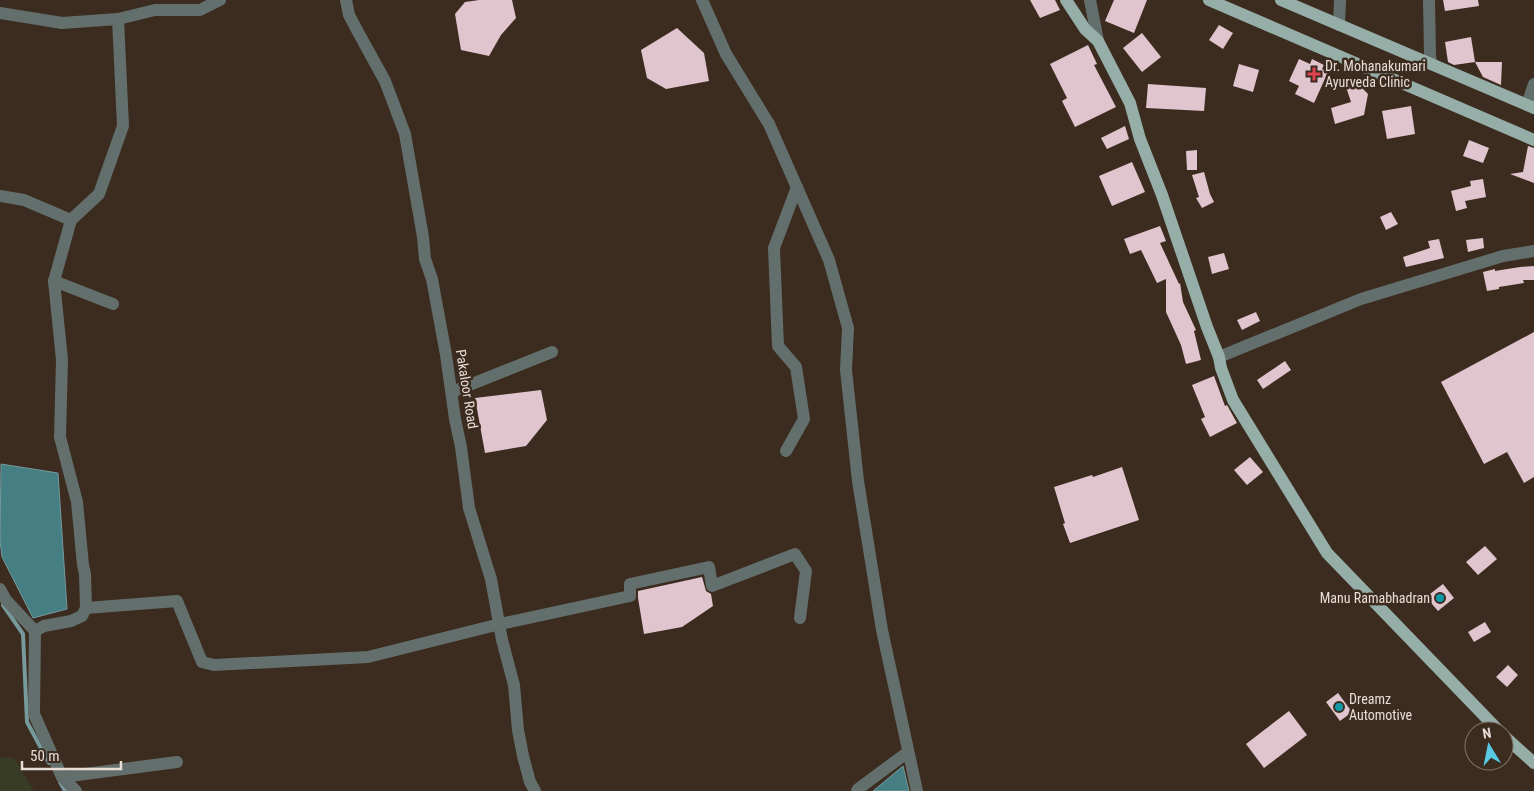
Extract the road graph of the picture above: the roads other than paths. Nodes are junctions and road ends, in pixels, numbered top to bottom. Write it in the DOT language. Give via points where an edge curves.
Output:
graph roads {
  1 [pos="220,0"];
  2 [pos="346,0"];
  3 [pos="702,0"];
  4 [pos="1066,0"];
  5 [pos="1209,0"];
  6 [pos="1281,0"];
  7 [pos="1340,0"];
  8 [pos="1429,0"];
  9 [pos="1093,3"];
  10 [pos="0,13"];
  11 [pos="118,20"];
  12 [pos="1339,25"];
  13 [pos="1098,41"];
  14 [pos="1431,64"];
  15 [pos="1534,84"];
  16 [pos="1530,106"];
  17 [pos="1534,140"];
  18 [pos="797,187"];
  19 [pos="0,196"];
  20 [pos="71,220"];
  21 [pos="1534,250"];
  22 [pos="54,281"];
  23 [pos="113,304"];
  24 [pos="552,352"];
  25 [pos="1219,357"];
  26 [pos="452,392"];
  27 [pos="786,451"];
  28 [pos="0,589"];
  29 [pos="86,608"];
  30 [pos="800,618"];
  31 [pos="500,624"];
  32 [pos="35,631"];
  33 [pos="1489,721"];
  34 [pos="1514,745"];
  35 [pos="908,752"];
  36 [pos="177,762"];
  37 [pos="1534,763"];
  38 [pos="62,777"];
  39 [pos="76,791"];
  40 [pos="535,791"];
  41 [pos="857,791"];
  42 [pos="917,791"];
  1 -- 11 [label="street" via="200,10 155,10"];
  2 -- 26 [label="street, Pakaloor Road" via="350,15 386,81 406,134 425,259 432,279"];
  3 -- 18 [label="street" via="726,54 769,124"];
  4 -- 13 [label="main road" via="1085,29"];
  5 -- 17 [label="main road"];
  6 -- 12 [label="main road"];
  7 -- 12 [label="street"];
  8 -- 14 [label="street"];
  9 -- 13 [label="street"];
  10 -- 11 [label="street" via="62,23"];
  11 -- 20 [label="street" via="123,126 99,194"];
  12 -- 14 [label="main road"];
  13 -- 25 [label="main road" via="1130,103"];
  14 -- 16 [label="main road"];
  15 -- 16 [label="street"];
  18 -- 27 [label="street" via="774,248 778,346 796,367 804,419"];
  18 -- 35 [label="street" via="829,260 848,328 846,370 858,481 882,630"];
  19 -- 20 [label="street" via="24,200"];
  20 -- 22 [label="street"];
  21 -- 25 [label="street" via="1503,256 1361,299"];
  22 -- 23 [label="street"];
  22 -- 29 [label="street" via="62,360 60,437 78,502 86,574"];
  24 -- 26 [label="street"];
  25 -- 33 [label="main road" via="1233,400 1327,554"];
  26 -- 31 [label="street, Pakaloor Road" via="468,508 491,579"];
  28 -- 32 [label="street"];
  29 -- 31 [label="street" via="177,601 202,662 214,665 368,657"];
  29 -- 32 [label="street" via="82,616 71,622 44,626"];
  30 -- 31 [label="street" via="806,571 795,554 712,586 709,567 630,584 630,596"];
  31 -- 40 [label="street, Pakaloor Road" via="514,685 523,756"];
  32 -- 38 [label="street" via="34,714"];
  34 -- 37 [label="main road"];
  35 -- 41 [label="street"];
  35 -- 42 [label="street"];
  36 -- 38 [label="street"];
  38 -- 39 [label="street"];
}
